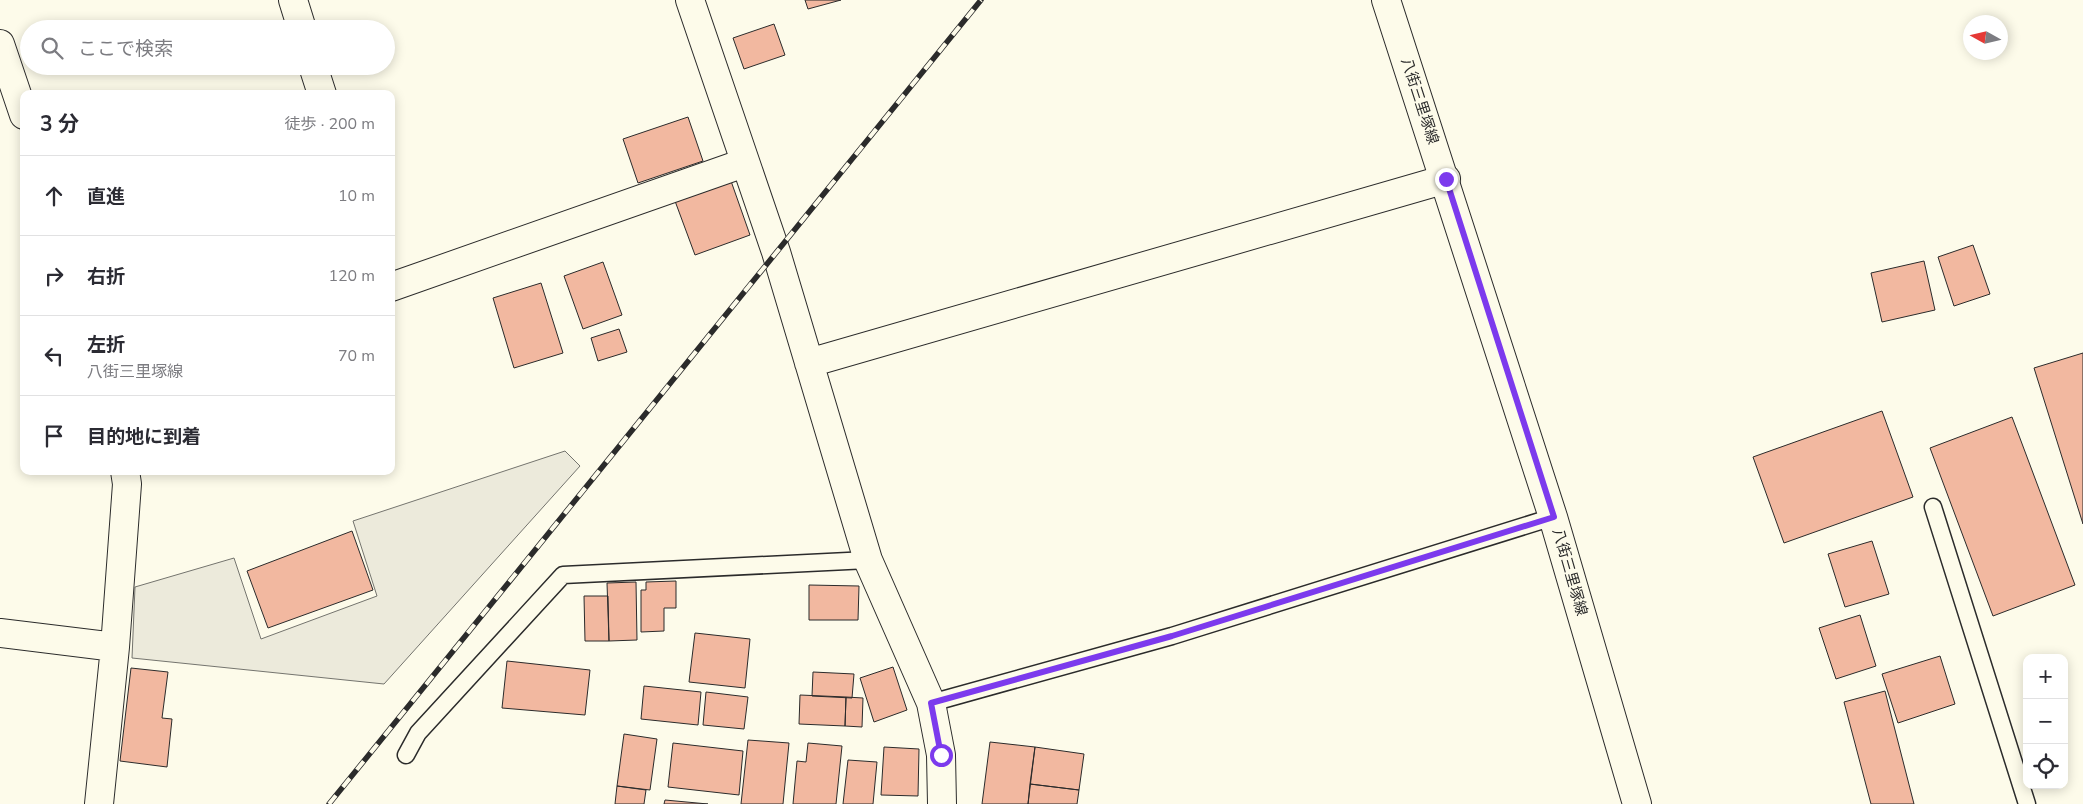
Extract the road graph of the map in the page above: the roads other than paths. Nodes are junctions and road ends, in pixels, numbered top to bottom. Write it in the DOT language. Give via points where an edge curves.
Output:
graph roads {
  1 [pos="293,0"];
  2 [pos="690,0"];
  3 [pos="1386,0"];
  4 [pos="299,20"];
  5 [pos="0,44"];
  6 [pos="316,75"];
  7 [pos="321,90"];
  8 [pos="20,103"];
  9 [pos="744,163"];
  10 [pos="1446,179"];
  11 [pos="395,286"];
  12 [pos="810,363"];
  13 [pos="126,475"];
  14 [pos="1933,507"];
  15 [pos="1554,517"];
  16 [pos="868,560"];
  17 [pos="0,633"];
  18 [pos="115,647"];
  19 [pos="931,703"];
  20 [pos="406,755"];
  21 [pos="99,804"];
  22 [pos="942,804"];
  23 [pos="1638,804"];
  24 [pos="2027,804"];
  1 -- 4 [label="street"];
  2 -- 9 [label="street"];
  3 -- 10 [label="street, 八街三里塚線"];
  5 -- 8 [label="street"];
  6 -- 7 [label="street"];
  9 -- 11 [label="street"];
  9 -- 12 [label="street"];
  10 -- 12 [label="street"];
  10 -- 15 [label="street, 八街三里塚線"];
  12 -- 16 [label="street"];
  13 -- 18 [label="street"];
  14 -- 24 [label="lane"];
  15 -- 19 [label="lane" via="1172,636"];
  15 -- 23 [label="street, 八街三里塚線"];
  16 -- 19 [label="street"];
  16 -- 20 [label="lane" via="563,575 418,733"];
  17 -- 18 [label="street"];
  18 -- 21 [label="street"];
  19 -- 22 [label="street" via="941,755"];
}
